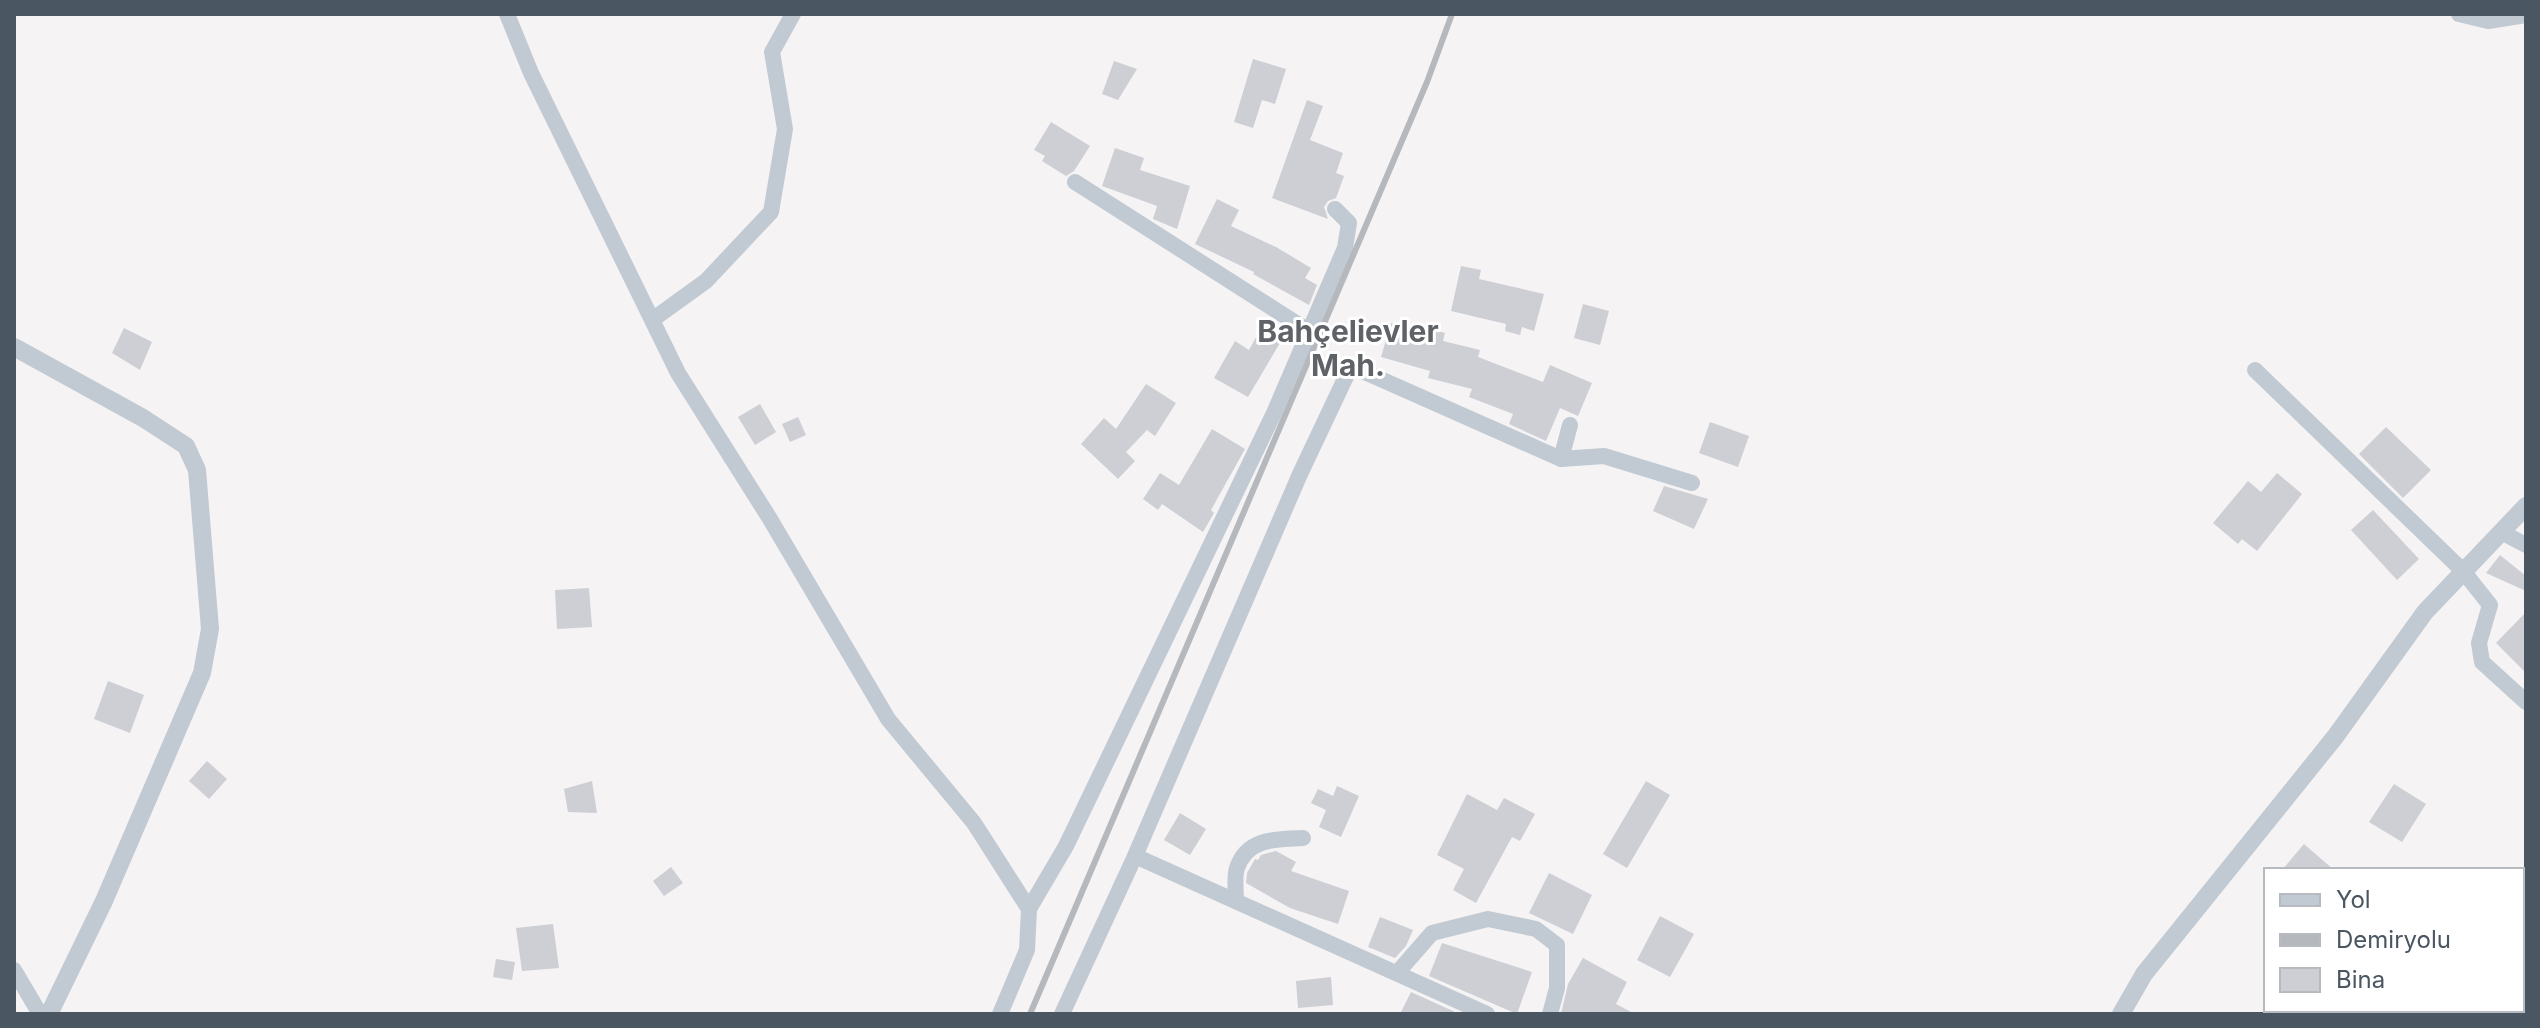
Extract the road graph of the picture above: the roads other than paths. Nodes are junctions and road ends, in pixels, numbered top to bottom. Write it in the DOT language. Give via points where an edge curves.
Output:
graph roads {
  1 [pos="507,14"];
  2 [pos="793,14"];
  3 [pos="2459,14"];
  4 [pos="2526,15"];
  5 [pos="1075,182"];
  6 [pos="1335,209"];
  7 [pos="652,320"];
  8 [pos="1310,332"];
  9 [pos="14,347"];
  10 [pos="2255,370"];
  11 [pos="1570,425"];
  12 [pos="1561,459"];
  13 [pos="1692,483"];
  14 [pos="2526,506"];
  15 [pos="2501,532"];
  16 [pos="2526,545"];
  17 [pos="2463,571"];
  18 [pos="2526,702"];
  19 [pos="1303,838"];
  20 [pos="1135,856"];
  21 [pos="1236,901"];
  22 [pos="1029,909"];
  23 [pos="14,970"];
  24 [pos="1397,973"];
  25 [pos="40,1014"];
  26 [pos="49,1014"];
  27 [pos="1000,1014"];
  28 [pos="1062,1014"];
  29 [pos="1487,1014"];
  30 [pos="1550,1014"];
  31 [pos="2121,1014"];
  1 -- 7 [label="street"];
  2 -- 7 [label="street" via="772,52 785,129 771,212 706,281"];
  3 -- 4 [label="street" via="2488,21"];
  5 -- 8 [label="street"];
  6 -- 8 [label="street" via="1349,223 1345,248"];
  7 -- 22 [label="street" via="678,373 888,719 974,823"];
  8 -- 22 [label="street" via="1066,846"];
  9 -- 26 [label="street" via="186,446 197,470 210,629 202,673 163,767"];
  10 -- 17 [label="street"];
  11 -- 12 [label="street"];
  12 -- 13 [label="street" via="1604,456"];
  12 -- 20 [label="street" via="1351,366"];
  14 -- 15 [label="street"];
  15 -- 16 [label="street"];
  15 -- 17 [label="street"];
  17 -- 18 [label="street" via="2490,605 2479,643 2482,662"];
  17 -- 31 [label="street" via="2425,612 2335,737 2144,974"];
  19 -- 21 [label="street" via="1266,839 1250,848 1236,869"];
  20 -- 21 [label="street"];
  20 -- 28 [label="street"];
  21 -- 24 [label="street"];
  22 -- 27 [label="street" via="1027,950"];
  23 -- 25 [label="street"];
  24 -- 29 [label="street"];
  24 -- 30 [label="street" via="1432,933 1488,919 1536,929 1557,945 1557,988"];
}
